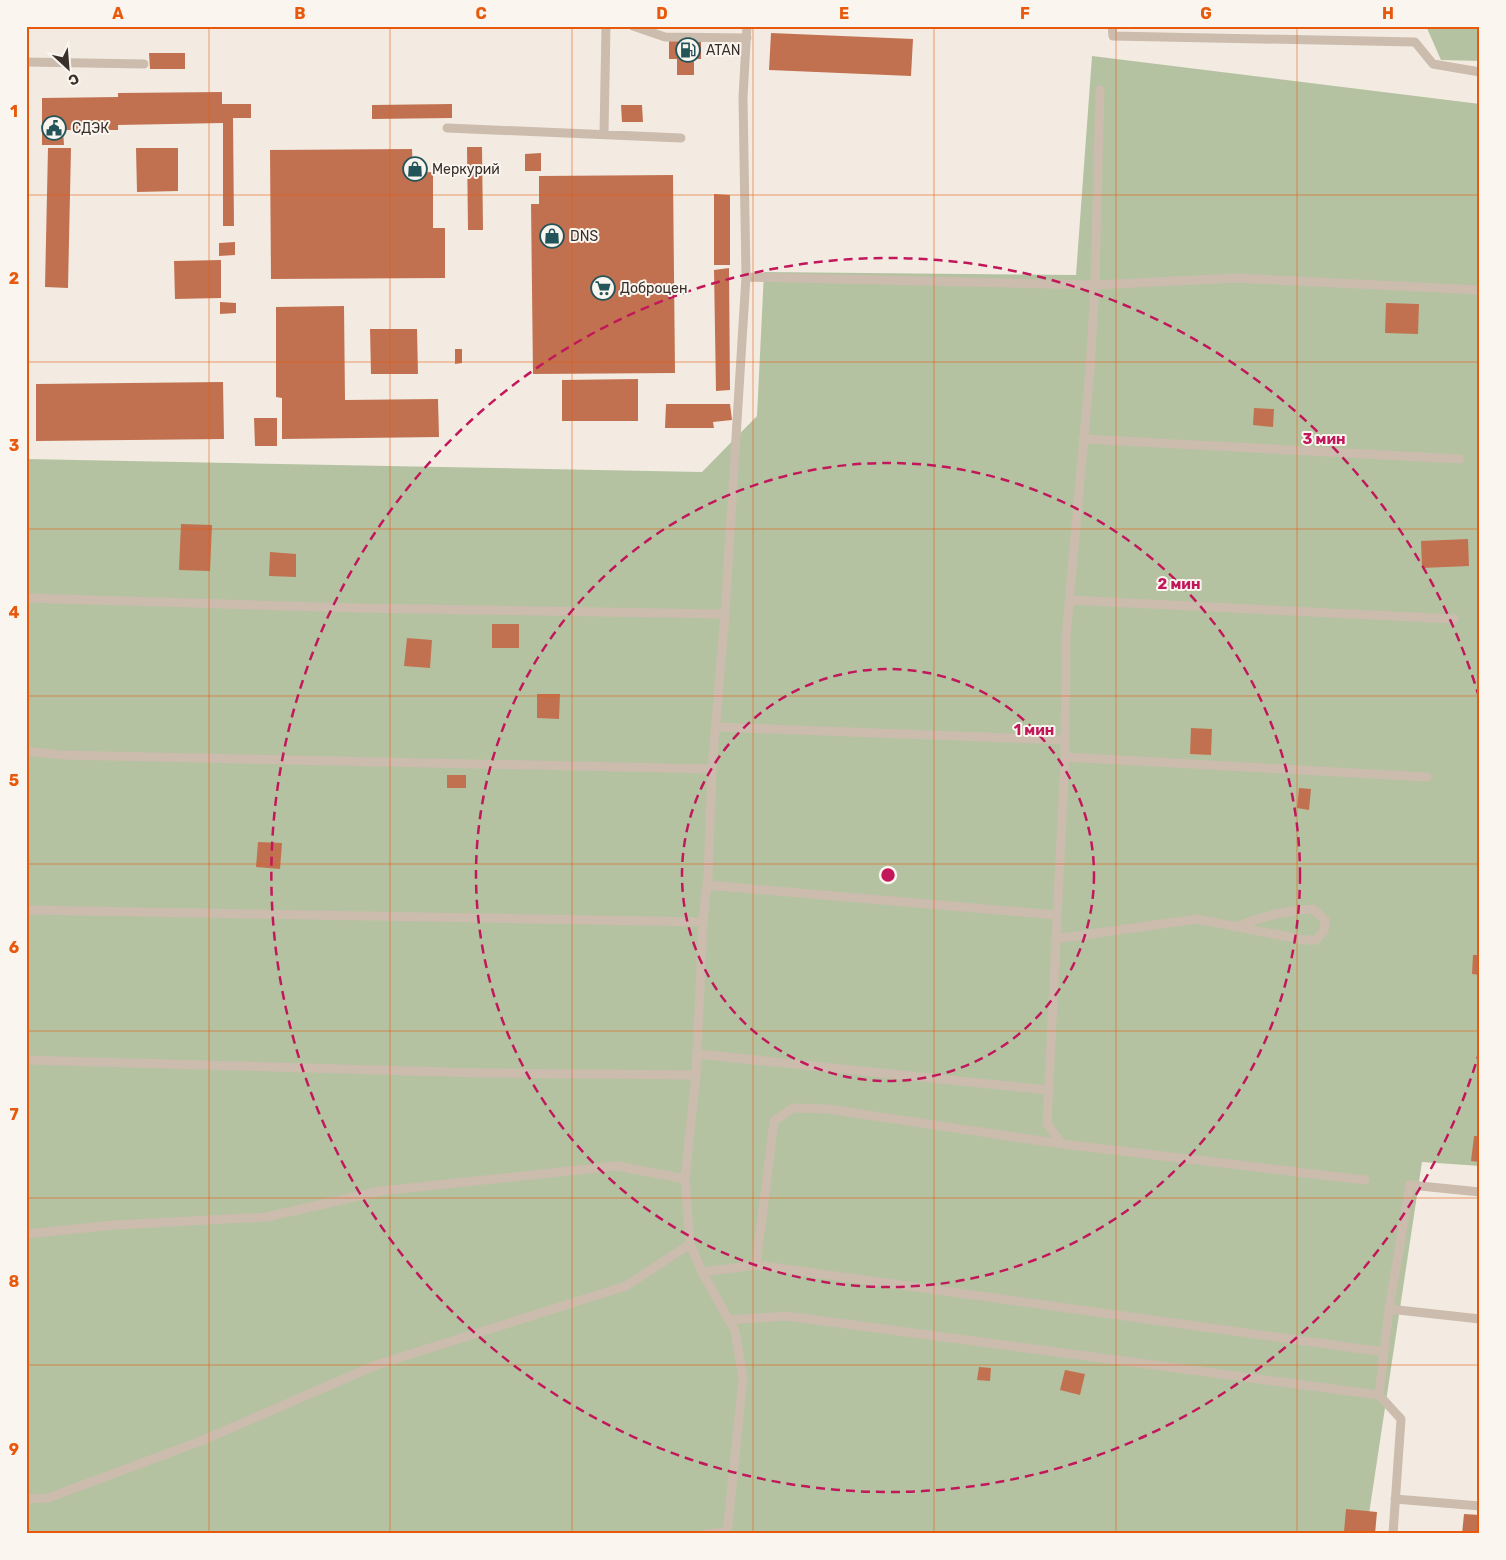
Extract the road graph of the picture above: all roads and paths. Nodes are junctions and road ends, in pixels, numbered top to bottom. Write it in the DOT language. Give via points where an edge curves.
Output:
graph roads {
  1 [pos="606,26"];
  2 [pos="633,26"];
  3 [pos="747,26"];
  4 [pos="1112,26"];
  5 [pos="747,38"];
  6 [pos="26,62"];
  7 [pos="144,64"];
  8 [pos="1480,72"];
  9 [pos="1100,90"];
  10 [pos="447,128"];
  11 [pos="604,134"];
  12 [pos="681,138"];
  13 [pos="746,277"];
  14 [pos="1095,285"];
  15 [pos="1480,290"];
  16 [pos="1083,439"];
  17 [pos="1460,459"];
  18 [pos="26,598"];
  19 [pos="1069,600"];
  20 [pos="725,614"];
  21 [pos="1454,619"];
  22 [pos="716,727"];
  23 [pos="1064,740"];
  24 [pos="26,751"];
  25 [pos="1065,757"];
  26 [pos="712,769"];
  27 [pos="1427,777"];
  28 [pos="707,885"];
  29 [pos="26,910"];
  30 [pos="1056,915"];
  31 [pos="703,922"];
  32 [pos="1235,927"];
  33 [pos="1056,939"];
  34 [pos="697,1054"];
  35 [pos="26,1060"];
  36 [pos="696,1075"];
  37 [pos="1048,1090"];
  38 [pos="1062,1144"];
  39 [pos="686,1179"];
  40 [pos="1365,1180"];
  41 [pos="1480,1192"];
  42 [pos="26,1234"];
  43 [pos="690,1244"];
  44 [pos="756,1265"];
  45 [pos="702,1272"];
  46 [pos="1389,1310"];
  47 [pos="1480,1319"];
  48 [pos="729,1320"];
  49 [pos="1384,1352"];
  50 [pos="1379,1395"];
  51 [pos="26,1499"];
  52 [pos="1395,1499"];
  53 [pos="1480,1506"];
  54 [pos="727,1533"];
  55 [pos="705,1534"];
  56 [pos="1393,1534"];
  1 -- 11 [label="lane"];
  2 -- 5 [label="lane" via="665,37"];
  3 -- 5 [label="lane"];
  4 -- 8 [label="lane" via="1112,36 1415,42 1433,64"];
  5 -- 13 [label="lane" via="743,97"];
  6 -- 7 [label="lane"];
  9 -- 14 [label="lane"];
  10 -- 11 [label="lane"];
  11 -- 12 [label="lane"];
  13 -- 14 [label="lane"];
  13 -- 20 [label="lane"];
  14 -- 15 [label="lane" via="1236,278"];
  14 -- 16 [label="lane"];
  16 -- 17 [label="lane"];
  16 -- 19 [label="lane"];
  18 -- 20 [label="lane"];
  19 -- 21 [label="lane"];
  19 -- 23 [label="lane"];
  20 -- 22 [label="lane"];
  22 -- 23 [label="lane"];
  22 -- 26 [label="lane"];
  23 -- 25 [label="lane"];
  24 -- 26 [label="lane" via="62,755"];
  25 -- 27 [label="lane"];
  25 -- 30 [label="lane"];
  26 -- 28 [label="lane"];
  28 -- 30 [label="lane"];
  28 -- 31 [label="lane"];
  29 -- 31 [label="lane"];
  30 -- 33 [label="lane"];
  31 -- 34 [label="lane"];
  32 -- 32 [label="lane" via="1316,940 1324,931 1324,920 1313,909 1300,910 1267,915"];
  32 -- 33 [label="lane" via="1197,919"];
  33 -- 37 [label="lane"];
  34 -- 36 [label="lane"];
  34 -- 37 [label="lane"];
  35 -- 36 [label="lane" via="482,1073"];
  36 -- 39 [label="lane"];
  37 -- 38 [label="lane" via="1047,1124"];
  38 -- 40 [label="lane"];
  38 -- 44 [label="lane" via="827,1109 793,1108 774,1121"];
  39 -- 42 [label="lane" via="618,1166 381,1191 266,1217 114,1225"];
  39 -- 43 [label="lane"];
  41 -- 46 [label="lane" via="1410,1185"];
  43 -- 45 [label="lane"];
  43 -- 51 [label="lane" via="626,1286 376,1365 201,1441 48,1498"];
  44 -- 45 [label="lane"];
  44 -- 49 [label="lane"];
  45 -- 48 [label="lane"];
  46 -- 47 [label="lane"];
  46 -- 49 [label="lane"];
  48 -- 50 [label="lane" via="786,1316"];
  48 -- 54 [label="lane" via="735,1331 743,1378"];
  49 -- 50 [label="lane"];
  50 -- 52 [label="lane" via="1401,1419"];
  52 -- 53 [label="lane"];
  52 -- 56 [label="lane"];
  54 -- 55 [label="lane"];
}
